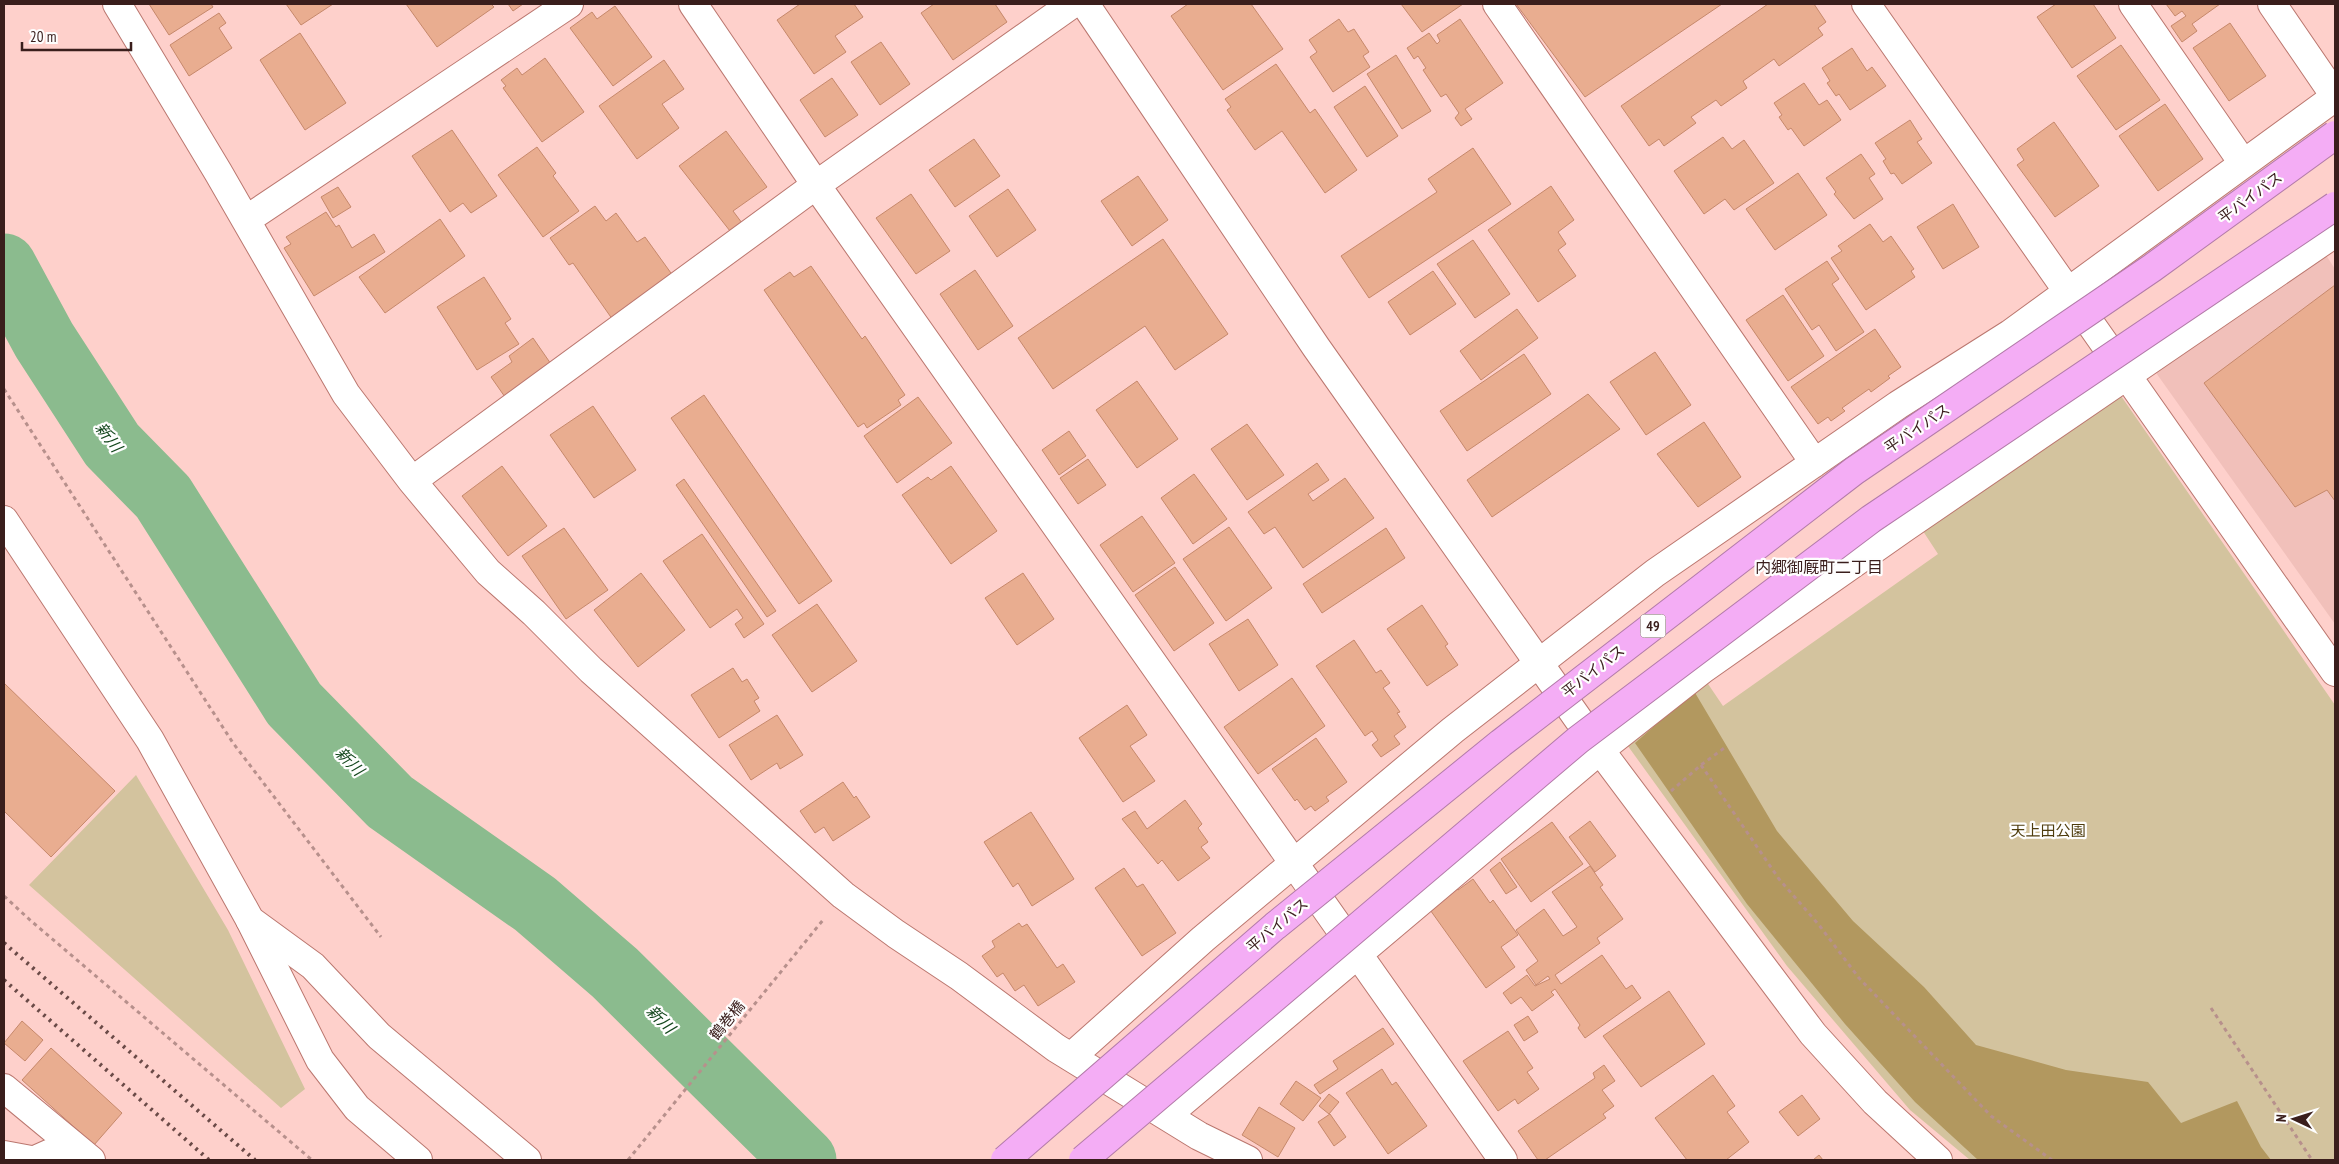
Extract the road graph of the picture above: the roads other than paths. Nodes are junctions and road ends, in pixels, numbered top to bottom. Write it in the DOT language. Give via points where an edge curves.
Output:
graph roads {
  1 [pos="117,4"];
  2 [pos="569,4"];
  3 [pos="693,4"];
  4 [pos="1072,4"];
  5 [pos="1085,4"];
  6 [pos="1497,4"];
  7 [pos="1866,4"];
  8 [pos="2133,4"];
  9 [pos="2272,4"];
  10 [pos="2335,97"];
  11 [pos="2335,135"];
  12 [pos="2243,163"];
  13 [pos="816,184"];
  14 [pos="2335,206"];
  15 [pos="246,220"];
  16 [pos="2335,233"];
  17 [pos="2069,290"];
  18 [pos="2128,375"];
  19 [pos="1813,464"];
  20 [pos="412,481"];
  21 [pos="4,520"];
  22 [pos="1538,664"];
  23 [pos="2335,672"];
  24 [pos="1600,750"];
  25 [pos="1295,863"];
  26 [pos="250,920"];
  27 [pos="1358,954"];
  28 [pos="1071,1057"];
  29 [pos="4,1088"];
  30 [pos="1167,1115"];
  31 [pos="81,1152"];
  32 [pos="4,1155"];
  33 [pos="31,1160"];
  34 [pos="36,1160"];
  35 [pos="418,1160"];
  36 [pos="527,1160"];
  37 [pos="1005,1160"];
  38 [pos="1083,1160"];
  39 [pos="1248,1160"];
  40 [pos="1503,1160"];
  41 [pos="1938,1160"];
  1 -- 15 [label="street"];
  2 -- 15 [label="street"];
  3 -- 13 [label="street"];
  4 -- 13 [label="street"];
  5 -- 22 [label="street" via="1316,347"];
  6 -- 19 [label="street"];
  7 -- 17 [label="street"];
  8 -- 12 [label="street"];
  9 -- 10 [label="street"];
  10 -- 12 [label="street"];
  11 -- 37 [label="highway, 平バイパス / 49, bridge" via="2152,268 1854,471 1501,742 1275,926"];
  12 -- 17 [label="street"];
  13 -- 20 [label="street"];
  13 -- 25 [label="street"];
  14 -- 38 [label="highway, bridge" via="1871,519 1602,722"];
  15 -- 20 [label="street" via="346,394"];
  16 -- 18 [label="street"];
  17 -- 18 [label="street"];
  17 -- 19 [label="street" via="2010,334"];
  18 -- 23 [label="street"];
  18 -- 24 [label="street" via="1703,669"];
  19 -- 22 [label="street" via="1655,573"];
  20 -- 28 [label="street" via="488,572 591,670 843,895"];
  21 -- 26 [label="street" via="150,740"];
  22 -- 24 [label="street"];
  22 -- 25 [label="street" via="1453,730"];
  24 -- 27 [label="street"];
  24 -- 41 [label="street" via="1813,1034 1875,1102"];
  25 -- 27 [label="street"];
  25 -- 28 [label="street" via="1203,939"];
  26 -- 35 [label="street" via="320,1060 357,1108"];
  26 -- 36 [label="street" via="313,966 379,1036"];
  27 -- 30 [label="street"];
  27 -- 40 [label="street"];
  28 -- 30 [label="street"];
  29 -- 31 [label="street"];
  30 -- 39 [label="street" via="1199,1136"];
  31 -- 34 [label="street"];
  32 -- 33 [label="street"];
}
